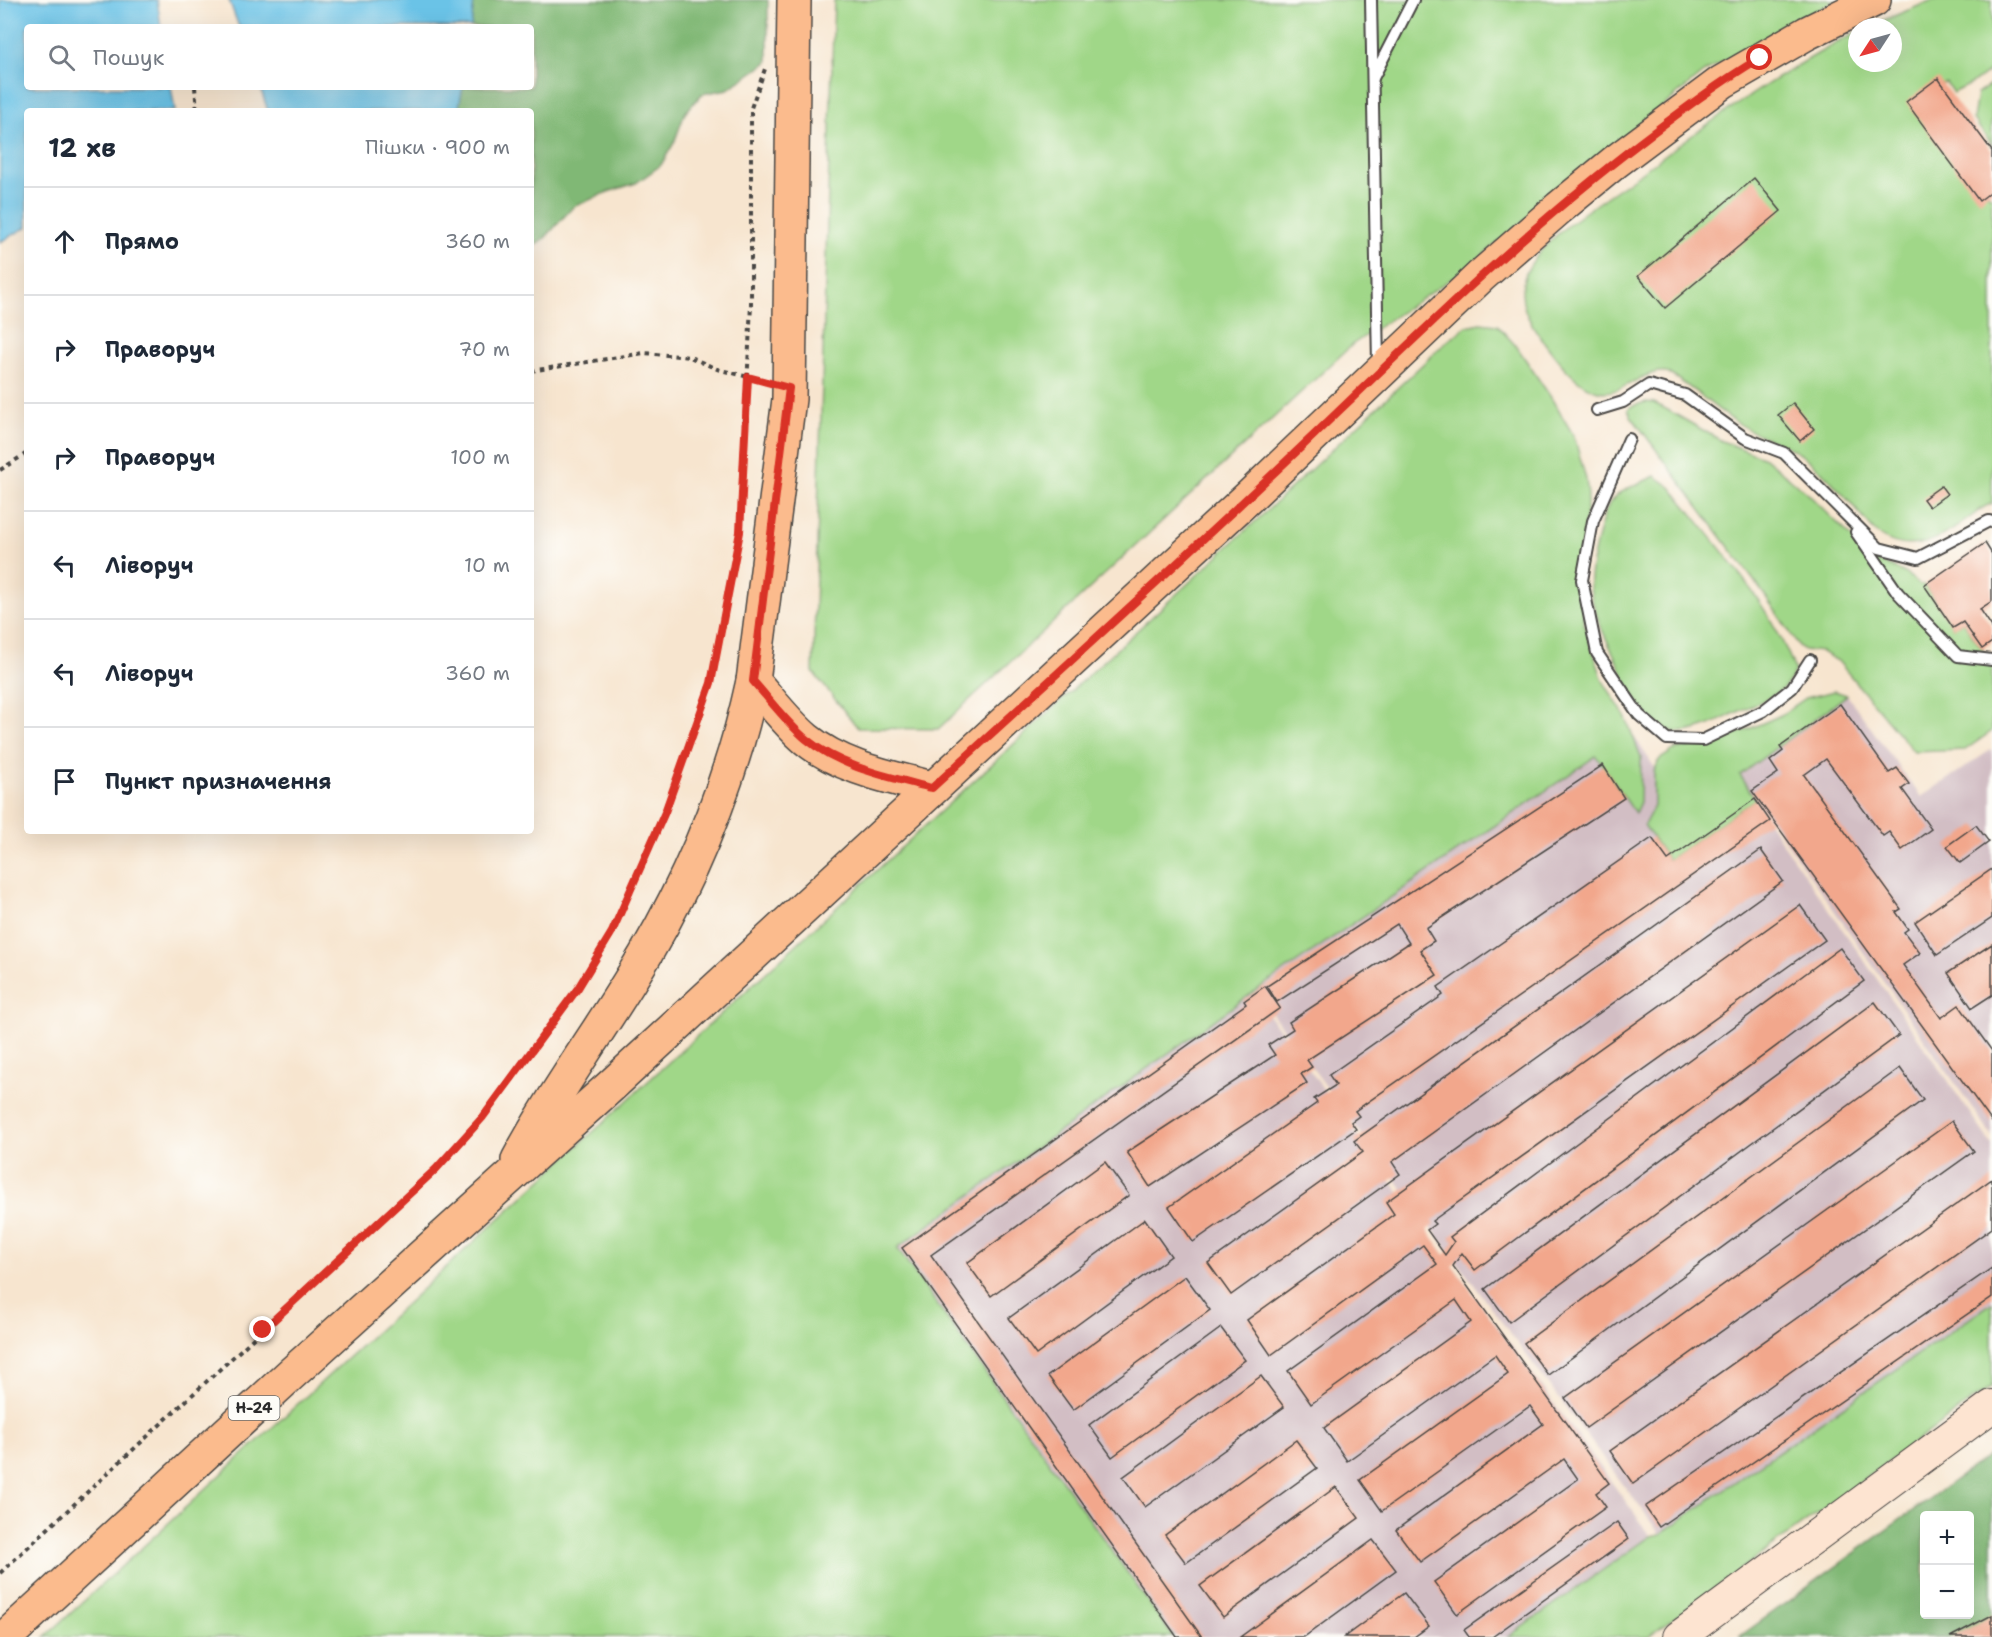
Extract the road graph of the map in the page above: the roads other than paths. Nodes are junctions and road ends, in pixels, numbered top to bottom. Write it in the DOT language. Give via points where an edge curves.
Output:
graph roads {
  1 [pos="794,0"];
  2 [pos="1371,0"];
  3 [pos="1413,0"];
  4 [pos="1874,0"];
  5 [pos="1371,81"];
  6 [pos="1378,373"];
  7 [pos="1597,410"];
  8 [pos="1629,439"];
  9 [pos="1840,510"];
  10 [pos="1992,522"];
  11 [pos="1810,660"];
  12 [pos="1992,660"];
  13 [pos="753,681"];
  14 [pos="932,788"];
  15 [pos="505,1182"];
  16 [pos="1992,1406"];
  17 [pos="6,1637"];
  18 [pos="1679,1637"];
  1 -- 13 [label="main road, Н-24" via="789,388"];
  2 -- 5 [label="lane"];
  3 -- 5 [label="lane"];
  4 -- 6 [label="main road" via="1760,58 1685,108 1559,208"];
  5 -- 6 [label="lane"];
  6 -- 14 [label="main road"];
  7 -- 9 [label="lane" via="1623,402 1649,385 1685,395 1745,438 1784,453"];
  8 -- 11 [label="lane" via="1593,521 1582,580 1597,653 1639,715 1667,739 1703,740 1763,711 1792,688"];
  9 -- 10 [label="lane" via="1879,548 1918,558 1989,520"];
  9 -- 12 [label="lane" via="1898,593 1958,656"];
  13 -- 14 [label="main road" via="817,747 878,774"];
  13 -- 15 [label="main road, Н-24" via="728,777 679,894"];
  14 -- 15 [label="main road"];
  15 -- 17 [label="main road, Н-24"];
  16 -- 18 [label="street"];
}
